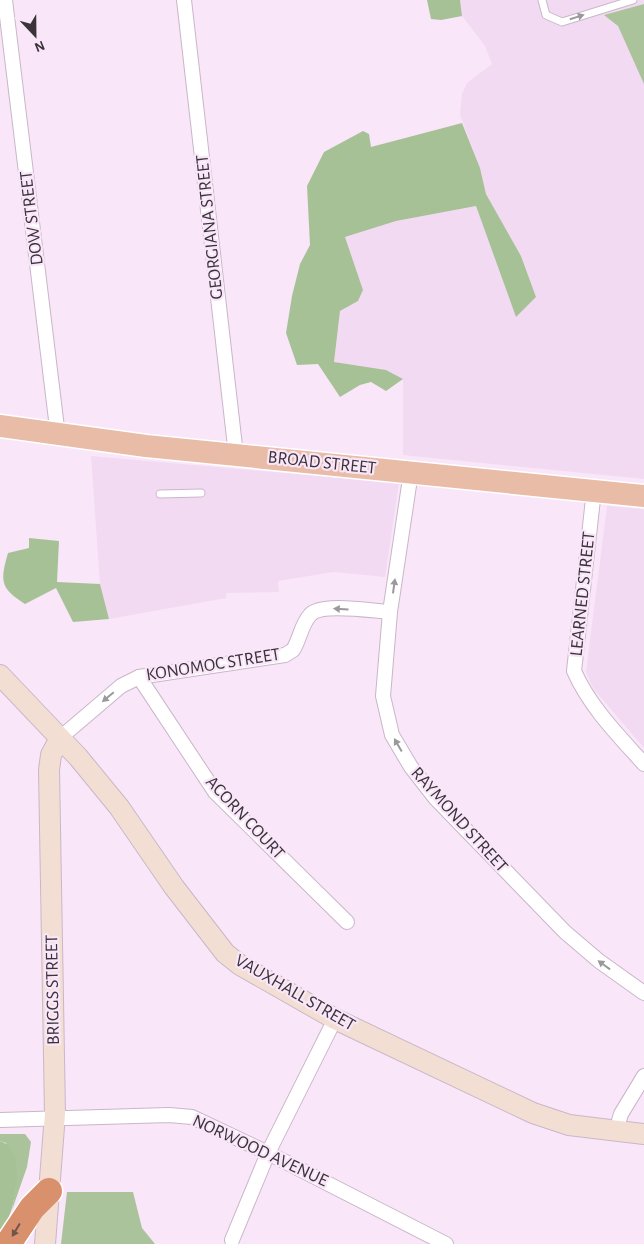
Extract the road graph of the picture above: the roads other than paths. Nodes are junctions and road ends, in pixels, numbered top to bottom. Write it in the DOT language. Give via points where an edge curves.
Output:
graph roads {
  1 [pos="6,0"];
  2 [pos="184,0"];
  3 [pos="542,0"];
  4 [pos="632,0"];
  5 [pos="0,426"];
  6 [pos="58,436"];
  7 [pos="236,455"];
  8 [pos="411,472"];
  9 [pos="594,490"];
  10 [pos="201,493"];
  11 [pos="160,494"];
  12 [pos="644,496"];
  13 [pos="390,612"];
  14 [pos="0,675"];
  15 [pos="139,677"];
  16 [pos="60,738"];
  17 [pos="644,764"];
  18 [pos="347,922"];
  19 [pos="644,993"];
  20 [pos="335,1018"];
  21 [pos="644,1076"];
  22 [pos="55,1119"];
  23 [pos="0,1120"];
  24 [pos="616,1131"];
  25 [pos="644,1134"];
  26 [pos="268,1153"];
  27 [pos="49,1191"];
  28 [pos="232,1240"];
  29 [pos="8,1244"];
  30 [pos="45,1244"];
  31 [pos="446,1244"];
  1 -- 6 [label="street, DOW STREET"];
  2 -- 7 [label="street, GEORGIANA STREET"];
  3 -- 4 [label="lane, one-way" via="546,15 562,22"];
  5 -- 6 [label="main road, BROAD STREET"];
  6 -- 7 [label="main road, BROAD STREET"];
  7 -- 8 [label="main road, BROAD STREET"];
  8 -- 9 [label="main road, BROAD STREET"];
  13 -- 8 [label="street, RAYMOND STREET, one-way"];
  9 -- 12 [label="main road, BROAD STREET"];
  9 -- 17 [label="street, LEARNED STREET" via="574,671 596,710"];
  10 -- 11 [label="lane"];
  13 -- 15 [label="street, KONOMOC STREET, one-way" via="320,608 310,614 293,650 284,655"];
  19 -- 13 [label="street, RAYMOND STREET, one-way" via="565,932 436,799 411,767 392,735 383,696"];
  14 -- 16 [label="street, VAUXHALL STREET"];
  15 -- 16 [label="street, KONOMOC STREET, one-way" via="121,686"];
  15 -- 18 [label="street, ACORN COURT" via="216,792"];
  16 -- 20 [label="street, VAUXHALL STREET" via="119,807 225,953 240,965"];
  16 -- 22 [label="street, BRIGGS STREET" via="51,755 49,770"];
  20 -- 24 [label="street, VAUXHALL STREET" via="533,1113 569,1125"];
  20 -- 26 [label="street"];
  21 -- 24 [label="street" via="621,1114"];
  22 -- 23 [label="street, NORWOOD AVENUE"];
  22 -- 26 [label="street, NORWOOD AVENUE" via="192,1117"];
  22 -- 27 [label="street, BRIGGS STREET"];
  24 -- 25 [label="street, VAUXHALL STREET"];
  26 -- 28 [label="street"];
  26 -- 31 [label="street, NORWOOD AVENUE"];
  27 -- 29 [label="highway, one-way" via="32,1208"];
  27 -- 30 [label="street, BRIGGS STREET"];
}
